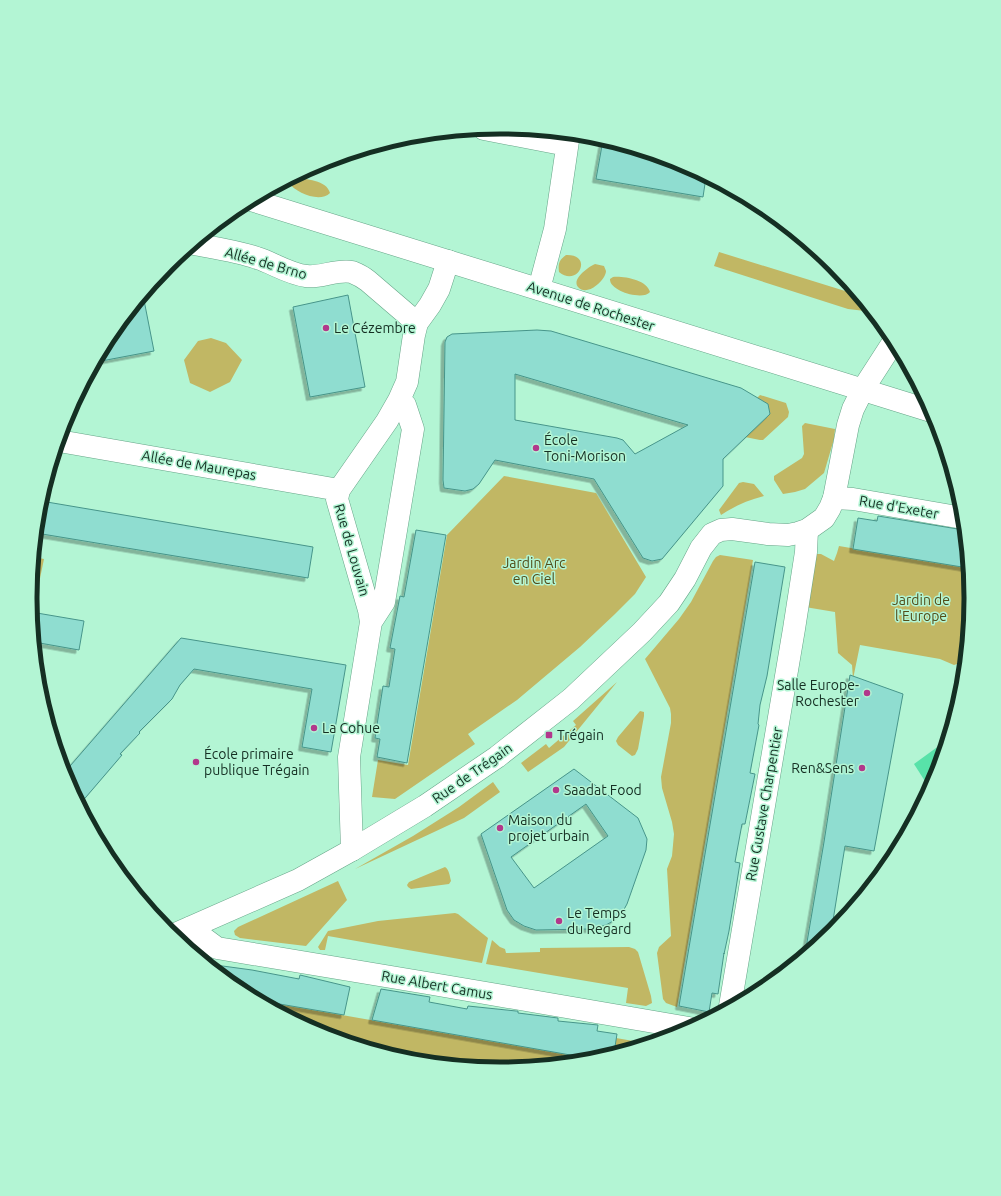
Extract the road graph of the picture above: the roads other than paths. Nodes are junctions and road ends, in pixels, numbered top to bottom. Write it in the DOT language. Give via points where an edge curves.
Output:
graph roads {
  1 [pos="529,135"];
  2 [pos="568,140"];
  3 [pos="260,203"];
  4 [pos="200,245"];
  5 [pos="448,261"];
  6 [pos="539,289"];
  7 [pos="417,323"];
  8 [pos="890,347"];
  9 [pos="863,389"];
  10 [pos="399,400"];
  11 [pos="923,408"];
  12 [pos="65,442"];
  13 [pos="339,490"];
  14 [pos="834,498"];
  15 [pos="956,517"];
  16 [pos="807,530"];
  17 [pos="371,622"];
  18 [pos="352,850"];
  19 [pos="181,931"];
  20 [pos="731,1000"];
  21 [pos="678,1026"];
  1 -- 2 [label="street"];
  2 -- 6 [label="street" via="555,228"];
  3 -- 5 [label="street, Avenue de Rochester"];
  4 -- 7 [label="street, Allée de Brno" via="257,258 305,276 351,272 368,281"];
  5 -- 6 [label="street, Avenue de Rochester"];
  5 -- 7 [label="street, Rue de Louvain" via="439,289"];
  6 -- 9 [label="street, Avenue de Rochester"];
  7 -- 10 [label="street, Rue de Louvain" via="406,382"];
  8 -- 9 [label="street"];
  9 -- 11 [label="street, Avenue de Rochester"];
  9 -- 14 [label="street" via="848,425"];
  10 -- 13 [label="street, Rue de Louvain"];
  10 -- 17 [label="street, Rue de Louvain" via="405,405 413,429 384,602"];
  12 -- 13 [label="street, Allée de Maurepas"];
  13 -- 17 [label="street, Rue de Louvain" via="337,499"];
  14 -- 15 [label="street, Rue d'Exeter"];
  14 -- 16 [label="street" via="824,518"];
  16 -- 18 [label="street, Rue de Trégain" via="778,535 732,529 712,534 669,603 571,699 497,757 425,806"];
  16 -- 20 [label="street, Rue Gustave Charpentier" via="796,614"];
  17 -- 18 [label="street, Rue de Louvain" via="349,758"];
  18 -- 19 [label="street, Rue de Trégain" via="298,880"];
  19 -- 21 [label="street, Rue Albert Camus" via="217,948"];
}
